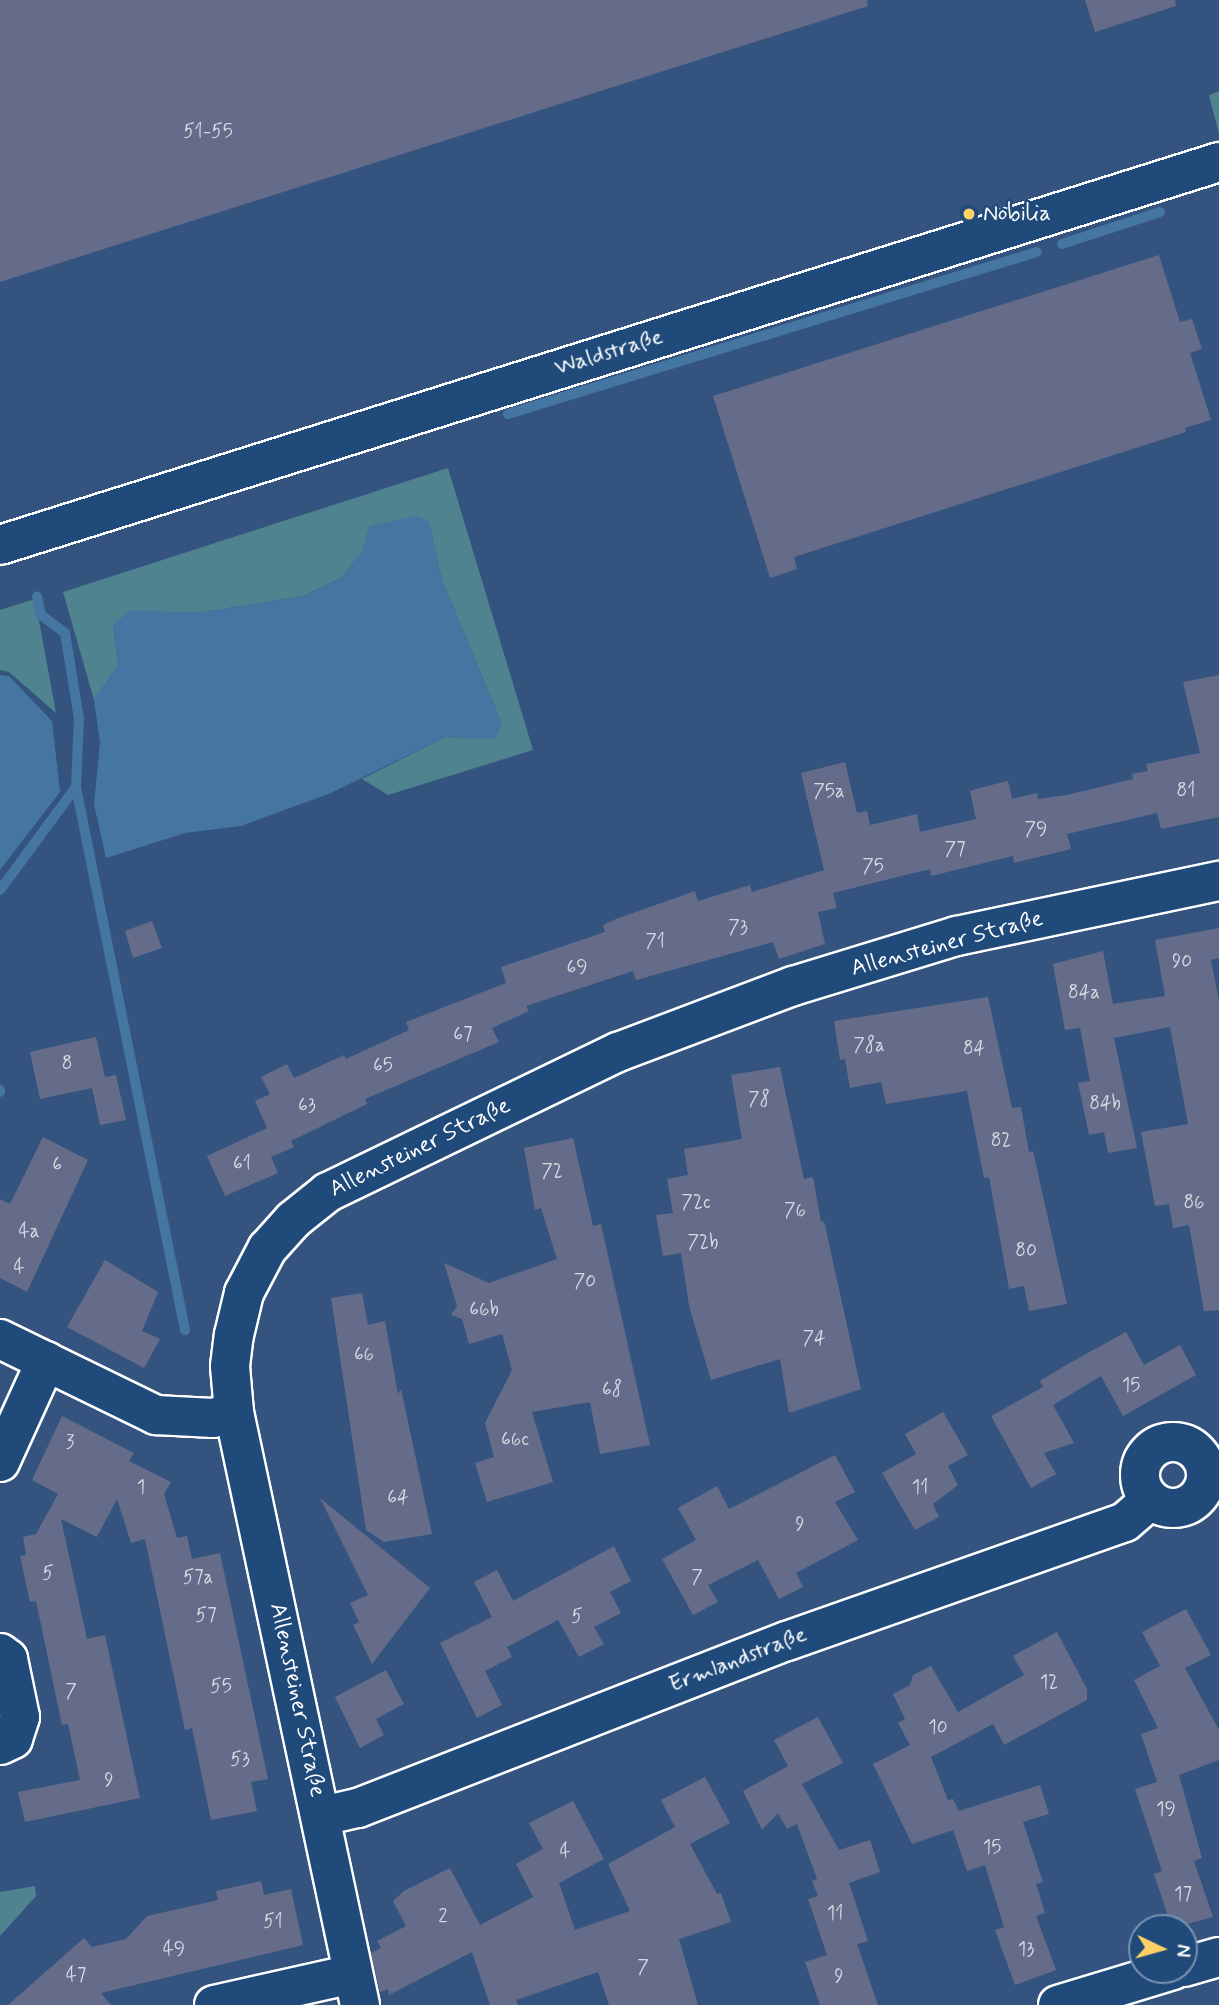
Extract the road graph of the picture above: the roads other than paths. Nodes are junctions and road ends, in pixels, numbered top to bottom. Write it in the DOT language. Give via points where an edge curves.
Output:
graph roads {
  1 [pos="1219,162"];
  2 [pos="0,545"];
  3 [pos="1219,881"];
  4 [pos="0,1339"];
  5 [pos="46,1361"];
  6 [pos="234,1412"];
  7 [pos="0,1462"];
  8 [pos="1150,1500"];
  9 [pos="0,1653"];
  10 [pos="0,1745"];
  11 [pos="322,1816"];
  12 [pos="1219,1956"];
  13 [pos="1198,1963"];
  14 [pos="1128,1984"];
  15 [pos="356,1990"];
  16 [pos="214,2005"];
  17 [pos="1058,2005"];
  1 -- 2 [label="street, Waldstraße"];
  3 -- 6 [label="street, Allensteiner Straße" via="957,936 793,986 618,1052 328,1192 267,1249 244,1293 230,1366"];
  4 -- 5 [label="street"];
  5 -- 6 [label="street" via="156,1415 213,1418"];
  5 -- 7 [label="street"];
  6 -- 11 [label="street, Allensteiner Straße"];
  8 -- 11 [label="street, Ermlandstraße" via="1125,1522 787,1641 358,1808"];
  9 -- 10 [label="street" via="8,1659 20,1717 12,1739"];
  11 -- 15 [label="street, Allensteiner Straße"];
  12 -- 13 [label="street"];
  14 -- 17 [label="street"];
  15 -- 16 [label="street, Allensteiner Straße"];
}
